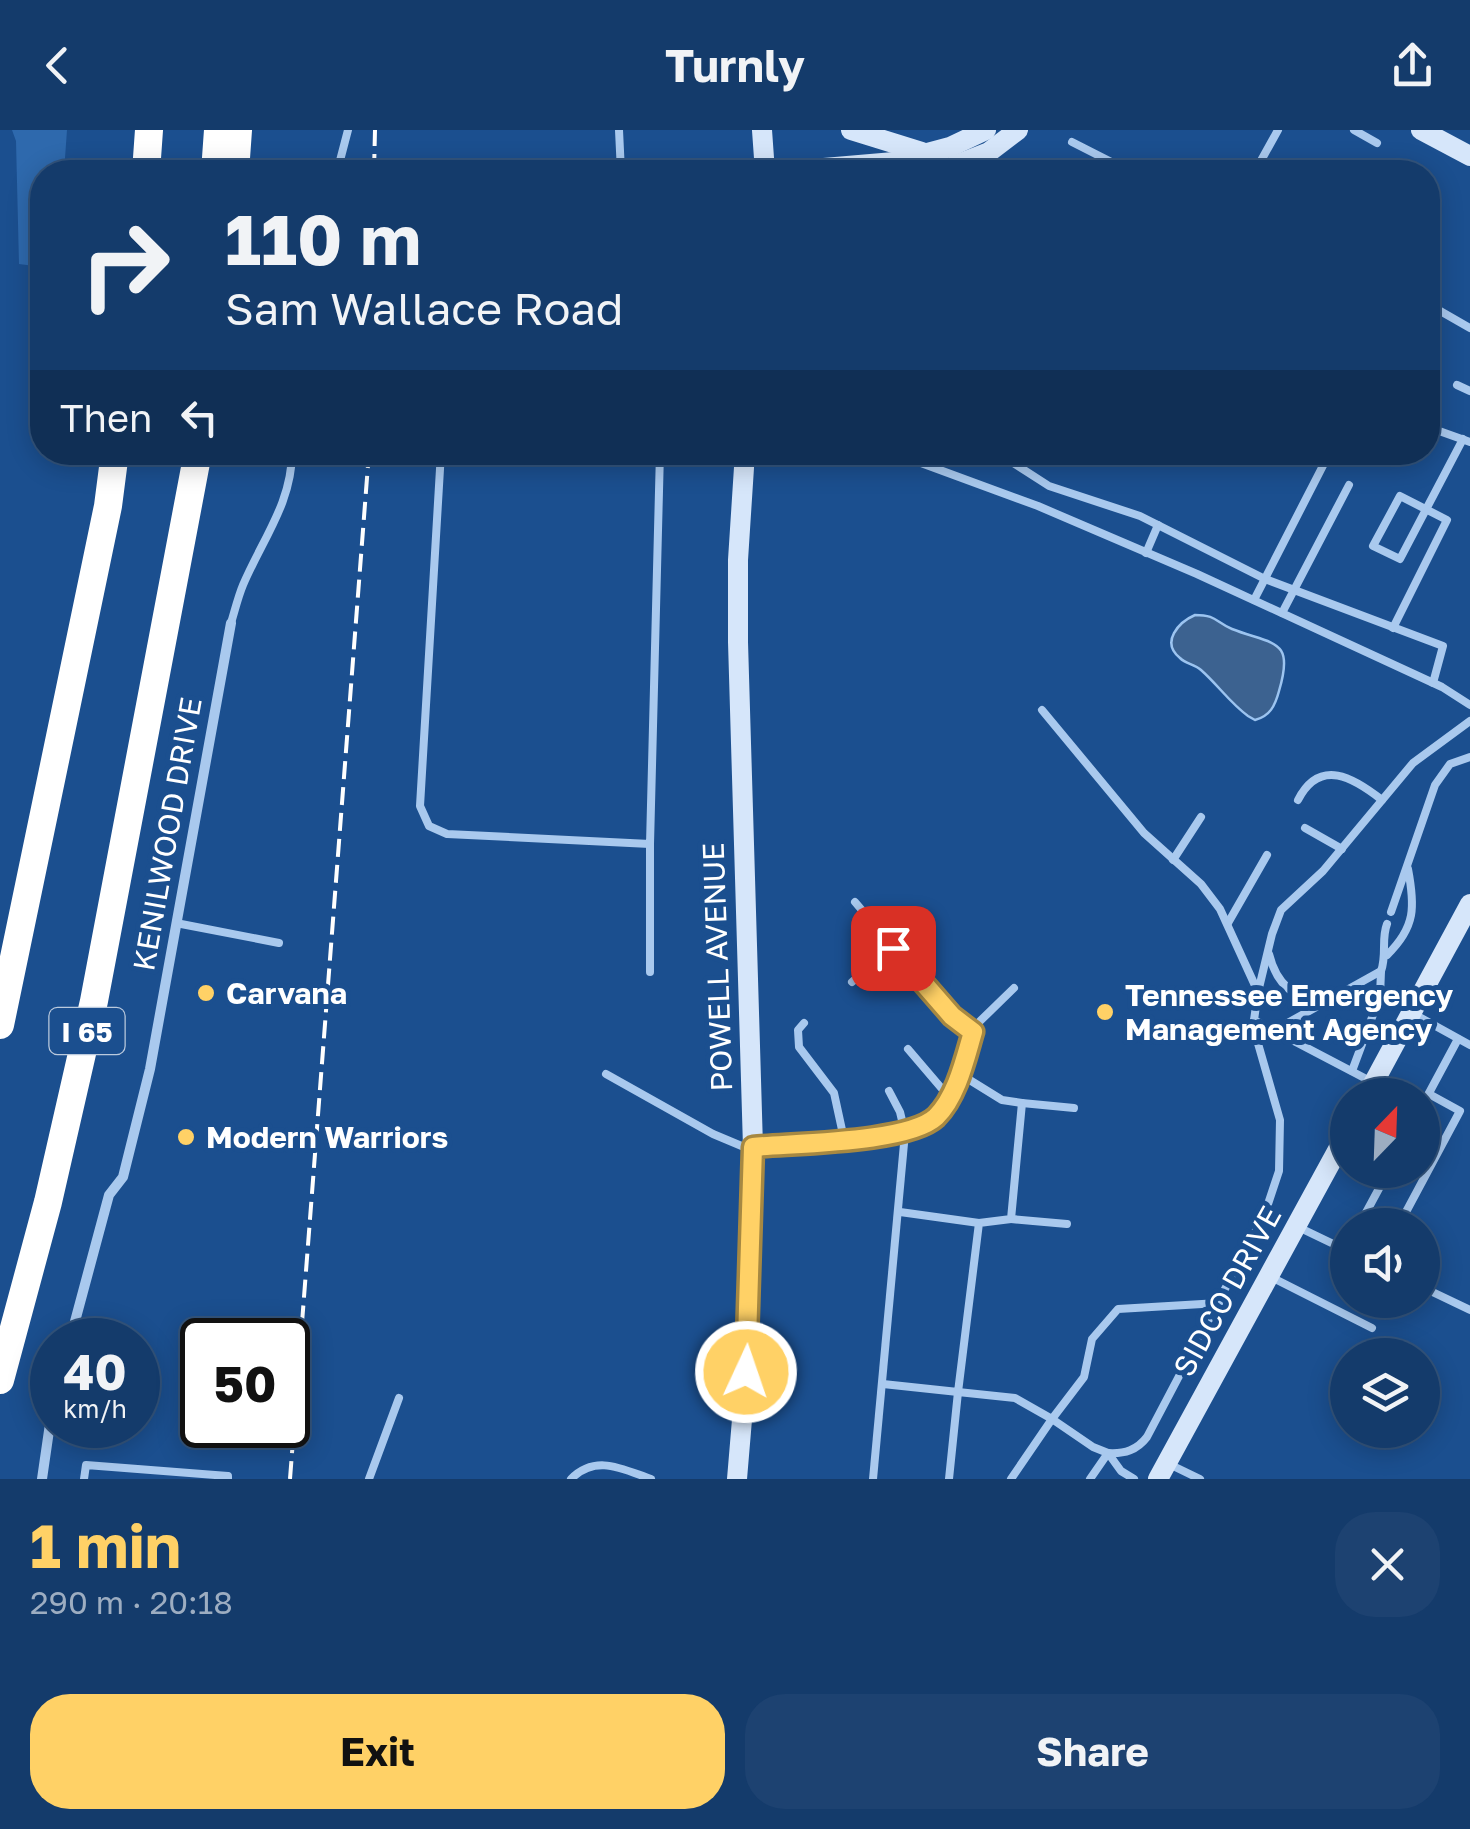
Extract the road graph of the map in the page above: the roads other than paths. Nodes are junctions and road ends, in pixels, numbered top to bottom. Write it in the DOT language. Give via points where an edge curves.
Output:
graph roads {
  1 [pos="149,130"];
  2 [pos="218,130"];
  3 [pos="238,130"];
  4 [pos="348,130"];
  5 [pos="619,130"];
  6 [pos="762,130"];
  7 [pos="851,130"];
  8 [pos="986,130"];
  9 [pos="1018,130"];
  10 [pos="1278,130"];
  11 [pos="1354,130"];
  12 [pos="1436,133"];
  13 [pos="1072,142"];
  14 [pos="1377,143"];
  15 [pos="924,152"];
  16 [pos="1470,156"];
  17 [pos="147,160"];
  18 [pos="215,160"];
  19 [pos="236,160"];
  20 [pos="340,160"];
  21 [pos="620,160"];
  22 [pos="765,160"];
  23 [pos="900,160"];
  24 [pos="969,160"];
  25 [pos="1107,160"];
  26 [pos="1261,160"];
  27 [pos="1440,311"];
  28 [pos="1470,328"];
  29 [pos="1457,384"];
  30 [pos="1470,391"];
  31 [pos="1440,431"];
  32 [pos="1467,440"];
  33 [pos="113,465"];
  34 [pos="183,465"];
  35 [pos="195,465"];
  36 [pos="291,465"];
  37 [pos="440,465"];
  38 [pos="660,465"];
  39 [pos="744,465"];
  40 [pos="926,465"];
  41 [pos="1016,465"];
  42 [pos="1323,465"];
  43 [pos="1349,485"];
  44 [pos="1426,509"];
  45 [pos="1158,525"];
  46 [pos="1146,552"];
  47 [pos="1265,579"];
  48 [pos="1294,590"];
  49 [pos="1254,600"];
  50 [pos="1282,613"];
  51 [pos="232,623"];
  52 [pos="1394,628"];
  53 [pos="154,678"];
  54 [pos="1433,683"];
  55 [pos="1470,704"];
  56 [pos="1042,710"];
  57 [pos="1470,720"];
  58 [pos="1470,757"];
  59 [pos="1298,800"];
  60 [pos="1382,800"];
  61 [pos="1201,816"];
  62 [pos="1305,828"];
  63 [pos="650,844"];
  64 [pos="1342,849"];
  65 [pos="1267,855"];
  66 [pos="1173,860"];
  67 [pos="1407,864"];
  68 [pos="855,902"];
  69 [pos="1470,906"];
  70 [pos="1391,912"];
  71 [pos="176,923"];
  72 [pos="1228,923"];
  73 [pos="1387,924"];
  74 [pos="278,943"];
  75 [pos="893,948"];
  76 [pos="1268,948"];
  77 [pos="1387,955"];
  78 [pos="1381,971"];
  79 [pos="650,972"];
  80 [pos="852,982"];
  81 [pos="1014,988"];
  82 [pos="1258,992"];
  83 [pos="1324,1002"];
  84 [pos="1412,1012"];
  85 [pos="1254,1020"];
  86 [pos="804,1022"];
  87 [pos="0,1025"];
  88 [pos="1274,1030"];
  89 [pos="973,1032"];
  90 [pos="1458,1039"];
  91 [pos="1257,1040"];
  92 [pos="1470,1046"];
  93 [pos="908,1049"];
  94 [pos="1352,1070"];
  95 [pos="606,1074"];
  96 [pos="960,1074"];
  97 [pos="1360,1078"];
  98 [pos="1376,1078"];
  99 [pos="1437,1078"];
  100 [pos="889,1091"];
  101 [pos="949,1097"];
  102 [pos="1440,1100"];
  103 [pos="1022,1103"];
  104 [pos="1074,1108"];
  105 [pos="905,1133"];
  106 [pos="844,1139"];
  107 [pos="753,1147"];
  108 [pos="1440,1148"];
  109 [pos="1330,1164"];
  110 [pos="900,1212"];
  111 [pos="1011,1219"];
  112 [pos="979,1222"];
  113 [pos="1068,1224"];
  114 [pos="1296,1226"];
  115 [pos="1330,1242"];
  116 [pos="1269,1276"];
  117 [pos="1440,1296"];
  118 [pos="1219,1302"];
  119 [pos="1470,1310"];
  120 [pos="76,1318"];
  121 [pos="1372,1328"];
  122 [pos="0,1380"];
  123 [pos="882,1384"];
  124 [pos="958,1392"];
  125 [pos="398,1398"];
  126 [pos="1052,1419"];
  127 [pos="46,1448"];
  128 [pos="1108,1452"];
  129 [pos="1162,1471"];
  130 [pos="162,1475"];
  131 [pos="42,1479"];
  132 [pos="84,1479"];
  133 [pos="228,1479"];
  134 [pos="369,1479"];
  135 [pos="570,1479"];
  136 [pos="651,1479"];
  137 [pos="736,1479"];
  138 [pos="873,1479"];
  139 [pos="949,1479"];
  140 [pos="1011,1479"];
  141 [pos="1090,1479"];
  142 [pos="1134,1479"];
  143 [pos="1200,1479"];
  1 -- 17 [label="highway"];
  2 -- 18 [label="highway"];
  3 -- 19 [label="highway"];
  4 -- 20 [label="lane"];
  5 -- 21 [label="lane"];
  6 -- 22 [label="main road"];
  7 -- 15 [label="main road"];
  8 -- 15 [label="main road"];
  9 -- 24 [label="main road"];
  10 -- 26 [label="lane"];
  11 -- 14 [label="lane"];
  12 -- 16 [label="main road"];
  13 -- 25 [label="lane"];
  15 -- 23 [label="main road"];
  27 -- 28 [label="lane"];
  29 -- 30 [label="lane"];
  31 -- 32 [label="lane"];
  32 -- 44 [label="lane"];
  33 -- 87 [label="highway, I 65"];
  34 -- 53 [label="highway, I 65"];
  35 -- 53 [label="highway"];
  36 -- 51 [label="lane" via="288,488"];
  37 -- 63 [label="lane" via="422,816 447,834"];
  38 -- 63 [label="lane"];
  39 -- 107 [label="main road, POWELL AVENUE" via="738,626"];
  40 -- 46 [label="lane"];
  41 -- 45 [label="lane" via="1049,486"];
  42 -- 47 [label="lane"];
  43 -- 48 [label="lane"];
  44 -- 44 [label="lane" via="1400,559 1373,546 1400,496"];
  44 -- 52 [label="lane" via="1448,520"];
  45 -- 46 [label="lane"];
  45 -- 47 [label="lane"];
  46 -- 49 [label="lane"];
  47 -- 48 [label="lane"];
  47 -- 49 [label="lane"];
  48 -- 50 [label="lane"];
  48 -- 52 [label="lane"];
  49 -- 50 [label="lane"];
  50 -- 54 [label="lane"];
  51 -- 71 [label="street, KENILWOOD DRIVE"];
  52 -- 54 [label="lane" via="1443,646"];
  53 -- 122 [label="highway, I 65" via="94,1001"];
  54 -- 55 [label="lane"];
  56 -- 66 [label="lane"];
  57 -- 60 [label="lane" via="1425,752"];
  58 -- 67 [label="lane" via="1450,764 1440,777"];
  59 -- 60 [label="lane" via="1330,774 1350,778"];
  60 -- 64 [label="lane"];
  61 -- 66 [label="lane"];
  62 -- 64 [label="lane"];
  63 -- 79 [label="lane"];
  64 -- 76 [label="lane" via="1282,910"];
  65 -- 72 [label="lane"];
  66 -- 72 [label="lane" via="1201,884"];
  67 -- 70 [label="lane"];
  67 -- 77 [label="lane" via="1415,903 1402,940"];
  68 -- 75 [label="lane"];
  69 -- 84 [label="main road"];
  71 -- 74 [label="lane"];
  71 -- 120 [label="street, KENILWOOD DRIVE" via="123,1177 109,1195"];
  72 -- 82 [label="lane"];
  73 -- 77 [label="lane"];
  75 -- 80 [label="lane"];
  75 -- 89 [label="lane"];
  76 -- 82 [label="lane"];
  76 -- 83 [label="lane" via="1289,990"];
  77 -- 78 [label="lane"];
  78 -- 83 [label="lane"];
  78 -- 94 [label="lane" via="1380,996"];
  81 -- 89 [label="lane"];
  82 -- 85 [label="lane"];
  83 -- 88 [label="lane"];
  84 -- 90 [label="lane"];
  84 -- 98 [label="main road"];
  85 -- 88 [label="lane"];
  85 -- 91 [label="lane"];
  86 -- 106 [label="lane" via="799,1047 834,1092"];
  88 -- 91 [label="lane"];
  88 -- 94 [label="lane"];
  89 -- 96 [label="lane"];
  90 -- 92 [label="lane"];
  90 -- 99 [label="lane"];
  91 -- 118 [label="lane" via="1280,1120 1280,1171"];
  93 -- 101 [label="lane"];
  94 -- 97 [label="lane"];
  95 -- 107 [label="lane" via="713,1134"];
  96 -- 101 [label="lane"];
  96 -- 103 [label="lane" via="1002,1100"];
  100 -- 105 [label="lane"];
  101 -- 105 [label="lane" via="938,1115"];
  102 -- 108 [label="lane" via="1460,1111"];
  103 -- 104 [label="lane"];
  103 -- 111 [label="lane"];
  105 -- 106 [label="lane"];
  105 -- 110 [label="lane"];
  106 -- 107 [label="lane"];
  107 -- 137 [label="main road, POWELL AVENUE"];
  109 -- 114 [label="main road, SIDCO DRIVE"];
  110 -- 112 [label="lane"];
  110 -- 123 [label="lane"];
  111 -- 112 [label="lane"];
  111 -- 113 [label="lane"];
  112 -- 124 [label="lane"];
  114 -- 115 [label="lane"];
  114 -- 116 [label="main road, SIDCO DRIVE"];
  116 -- 121 [label="lane"];
  116 -- 129 [label="main road, SIDCO DRIVE"];
  117 -- 119 [label="lane"];
  118 -- 126 [label="lane" via="1118,1309 1092,1339 1084,1378"];
  118 -- 128 [label="lane" via="1148,1437 1131,1450"];
  123 -- 124 [label="lane"];
  123 -- 138 [label="lane"];
  124 -- 126 [label="lane" via="1015,1398"];
  124 -- 139 [label="lane"];
  125 -- 134 [label="lane"];
  126 -- 128 [label="lane"];
  126 -- 140 [label="lane"];
  127 -- 131 [label="street"];
  128 -- 141 [label="lane"];
  128 -- 142 [label="lane"];
  129 -- 143 [label="lane"];
  130 -- 132 [label="lane" via="86,1465"];
  130 -- 133 [label="lane"];
  135 -- 136 [label="lane" via="600,1464"];
}
